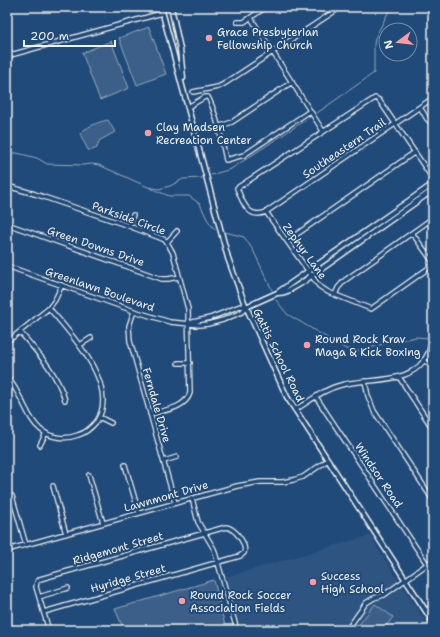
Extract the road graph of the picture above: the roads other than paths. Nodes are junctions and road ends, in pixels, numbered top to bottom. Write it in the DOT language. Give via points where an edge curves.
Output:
graph roads {
  1 [pos="161,7"];
  2 [pos="171,7"];
  3 [pos="266,7"];
  4 [pos="341,7"];
  5 [pos="427,7"];
  6 [pos="433,10"];
  7 [pos="162,13"];
  8 [pos="251,18"];
  9 [pos="237,22"];
  10 [pos="272,52"];
  11 [pos="7,56"];
  12 [pos="292,82"];
  13 [pos="184,89"];
  14 [pos="193,92"];
  15 [pos="433,98"];
  16 [pos="420,107"];
  17 [pos="188,108"];
  18 [pos="310,111"];
  19 [pos="396,124"];
  20 [pos="433,124"];
  21 [pos="218,126"];
  22 [pos="323,131"];
  23 [pos="415,152"];
  24 [pos="433,179"];
  25 [pos="433,184"];
  26 [pos="7,186"];
  27 [pos="433,190"];
  28 [pos="266,212"];
  29 [pos="133,215"];
  30 [pos="433,218"];
  31 [pos="7,224"];
  32 [pos="129,226"];
  33 [pos="176,231"];
  34 [pos="412,233"];
  35 [pos="287,241"];
  36 [pos="167,242"];
  37 [pos="433,262"];
  38 [pos="433,265"];
  39 [pos="7,266"];
  40 [pos="308,272"];
  41 [pos="311,276"];
  42 [pos="179,277"];
  43 [pos="62,285"];
  44 [pos="277,293"];
  45 [pos="335,294"];
  46 [pos="246,307"];
  47 [pos="49,308"];
  48 [pos="134,311"];
  49 [pos="189,323"];
  50 [pos="433,330"];
  51 [pos="20,332"];
  52 [pos="91,338"];
  53 [pos="7,342"];
  54 [pos="80,345"];
  55 [pos="423,360"];
  56 [pos="178,363"];
  57 [pos="190,363"];
  58 [pos="433,366"];
  59 [pos="7,376"];
  60 [pos="399,377"];
  61 [pos="365,381"];
  62 [pos="316,397"];
  63 [pos="65,400"];
  64 [pos="295,410"];
  65 [pos="150,414"];
  66 [pos="99,417"];
  67 [pos="111,423"];
  68 [pos="433,429"];
  69 [pos="46,433"];
  70 [pos="40,445"];
  71 [pos="177,457"];
  72 [pos="328,460"];
  73 [pos="164,461"];
  74 [pos="125,465"];
  75 [pos="89,475"];
  76 [pos="53,486"];
  77 [pos="12,496"];
  78 [pos="192,498"];
  79 [pos="433,500"];
  80 [pos="175,503"];
  81 [pos="139,513"];
  82 [pos="103,523"];
  83 [pos="205,533"];
  84 [pos="66,534"];
  85 [pos="26,545"];
  86 [pos="7,550"];
  87 [pos="433,560"];
  88 [pos="218,563"];
  89 [pos="427,564"];
  90 [pos="405,580"];
  91 [pos="68,588"];
  92 [pos="39,597"];
  93 [pos="433,606"];
  94 [pos="426,611"];
  95 [pos="44,612"];
  96 [pos="7,622"];
  97 [pos="433,622"];
  98 [pos="9,630"];
  99 [pos="49,630"];
  100 [pos="237,630"];
  101 [pos="347,630"];
  1 -- 7 [label="main road, Gattis School Road"];
  2 -- 13 [label="main road, Gattis School Road" via="180,48"];
  3 -- 8 [label="street"];
  4 -- 10 [label="street"];
  5 -- 6 [label="street"];
  7 -- 11 [label="street"];
  7 -- 13 [label="main road, Gattis School Road"];
  8 -- 9 [label="street"];
  8 -- 10 [label="street"];
  10 -- 12 [label="street"];
  10 -- 14 [label="street" via="224,84"];
  12 -- 18 [label="street"];
  12 -- 21 [label="street" via="232,122"];
  13 -- 17 [label="main road, Gattis School Road"];
  15 -- 16 [label="street, Southeastern Trail"];
  16 -- 19 [label="street, Southeastern Trail"];
  16 -- 20 [label="street"];
  17 -- 21 [label="street" via="208,97"];
  17 -- 46 [label="main road, Gattis School Road" via="231,268"];
  18 -- 21 [label="street" via="244,155 226,160"];
  18 -- 22 [label="street"];
  19 -- 22 [label="street" via="375,98"];
  19 -- 23 [label="street"];
  19 -- 28 [label="street, Southeastern Trail"];
  22 -- 28 [label="street" via="237,188 248,210 256,214"];
  23 -- 24 [label="street"];
  23 -- 35 [label="street"];
  25 -- 40 [label="main road, Greenlawn Boulevard"];
  26 -- 32 [label="street, Parkside Circle"];
  27 -- 41 [label="main road, Greenlawn Boulevard"];
  28 -- 35 [label="street, Zephyr Lane"];
  29 -- 32 [label="street"];
  30 -- 34 [label="street"];
  31 -- 42 [label="street, Green Downs Drive" via="162,279"];
  32 -- 36 [label="street, Parkside Circle"];
  33 -- 36 [label="street"];
  34 -- 37 [label="street"];
  34 -- 45 [label="street" via="344,281"];
  35 -- 40 [label="street, Zephyr Lane"];
  36 -- 42 [label="street, Parkside Circle" via="173,253"];
  38 -- 45 [label="street, Zephyr Lane" via="371,309"];
  39 -- 43 [label="street, Greenlawn Boulevard"];
  40 -- 41 [label="street, Zephyr Lane"];
  40 -- 44 [label="main road, Greenlawn Boulevard"];
  41 -- 44 [label="main road, Greenlawn Boulevard" via="282,294"];
  41 -- 45 [label="street, Zephyr Lane" via="319,286"];
  42 -- 49 [label="street, Parkside Circle"];
  43 -- 47 [label="street" via="56,300"];
  43 -- 48 [label="street, Greenlawn Boulevard"];
  44 -- 46 [label="main road, Greenlawn Boulevard"];
  46 -- 49 [label="street, Greenlawn Boulevard" via="240,306"];
  46 -- 49 [label="street, Greenlawn Boulevard" via="242,312 218,322 200,325"];
  46 -- 64 [label="main road, Gattis School Road" via="281,386"];
  47 -- 51 [label="street"];
  47 -- 54 [label="street"];
  48 -- 49 [label="street, Greenlawn Boulevard" via="162,320"];
  48 -- 65 [label="street, Ferndale Drive" via="129,336"];
  49 -- 57 [label="street, Parkside Circle"];
  50 -- 55 [label="street" via="430,346"];
  51 -- 53 [label="street"];
  51 -- 63 [label="street" via="52,371"];
  52 -- 54 [label="street"];
  54 -- 66 [label="street" via="101,389 103,405"];
  55 -- 58 [label="street"];
  55 -- 60 [label="street" via="413,371"];
  56 -- 57 [label="street"];
  57 -- 65 [label="street, Parkside Circle" via="190,389 187,399 178,406"];
  59 -- 69 [label="street" via="34,423"];
  60 -- 61 [label="street"];
  60 -- 68 [label="street"];
  61 -- 62 [label="street" via="335,386"];
  61 -- 79 [label="street" via="374,411"];
  62 -- 64 [label="street"];
  62 -- 89 [label="street, Windsor Road"];
  64 -- 72 [label="main road, Gattis School Road"];
  65 -- 73 [label="street, Ferndale Drive"];
  66 -- 67 [label="street"];
  66 -- 69 [label="street" via="88,430 76,436 59,438"];
  69 -- 70 [label="street"];
  71 -- 73 [label="street"];
  72 -- 78 [label="street, Lawnmont Drive" via="293,480 247,484"];
  72 -- 90 [label="main road, Gattis School Road"];
  73 -- 80 [label="street, Ferndale Drive"];
  74 -- 81 [label="street"];
  75 -- 82 [label="street"];
  76 -- 84 [label="street"];
  77 -- 85 [label="street"];
  78 -- 80 [label="street, Lawnmont Drive"];
  78 -- 83 [label="street" via="197,519"];
  80 -- 81 [label="street, Lawnmont Drive"];
  81 -- 82 [label="street, Lawnmont Drive"];
  82 -- 84 [label="street, Lawnmont Drive"];
  83 -- 88 [label="street" via="212,544"];
  83 -- 88 [label="street, Ridgemont Street" via="228,527 233,529 244,546 245,551 240,556"];
  83 -- 92 [label="street, Ridgemont Street" via="42,578 36,587"];
  84 -- 85 [label="street, Lawnmont Drive"];
  85 -- 86 [label="street, Lawnmont Drive"];
  87 -- 89 [label="street"];
  88 -- 95 [label="street, Hyridge Street"];
  88 -- 100 [label="street"];
  89 -- 90 [label="street"];
  90 -- 94 [label="main road, Gattis School Road"];
  90 -- 101 [label="street" via="366,603"];
  91 -- 92 [label="street"];
  92 -- 95 [label="street"];
  93 -- 94 [label="street"];
  94 -- 97 [label="main road, Gattis School Road"];
  95 -- 99 [label="street"];
  96 -- 98 [label="street"];
}
